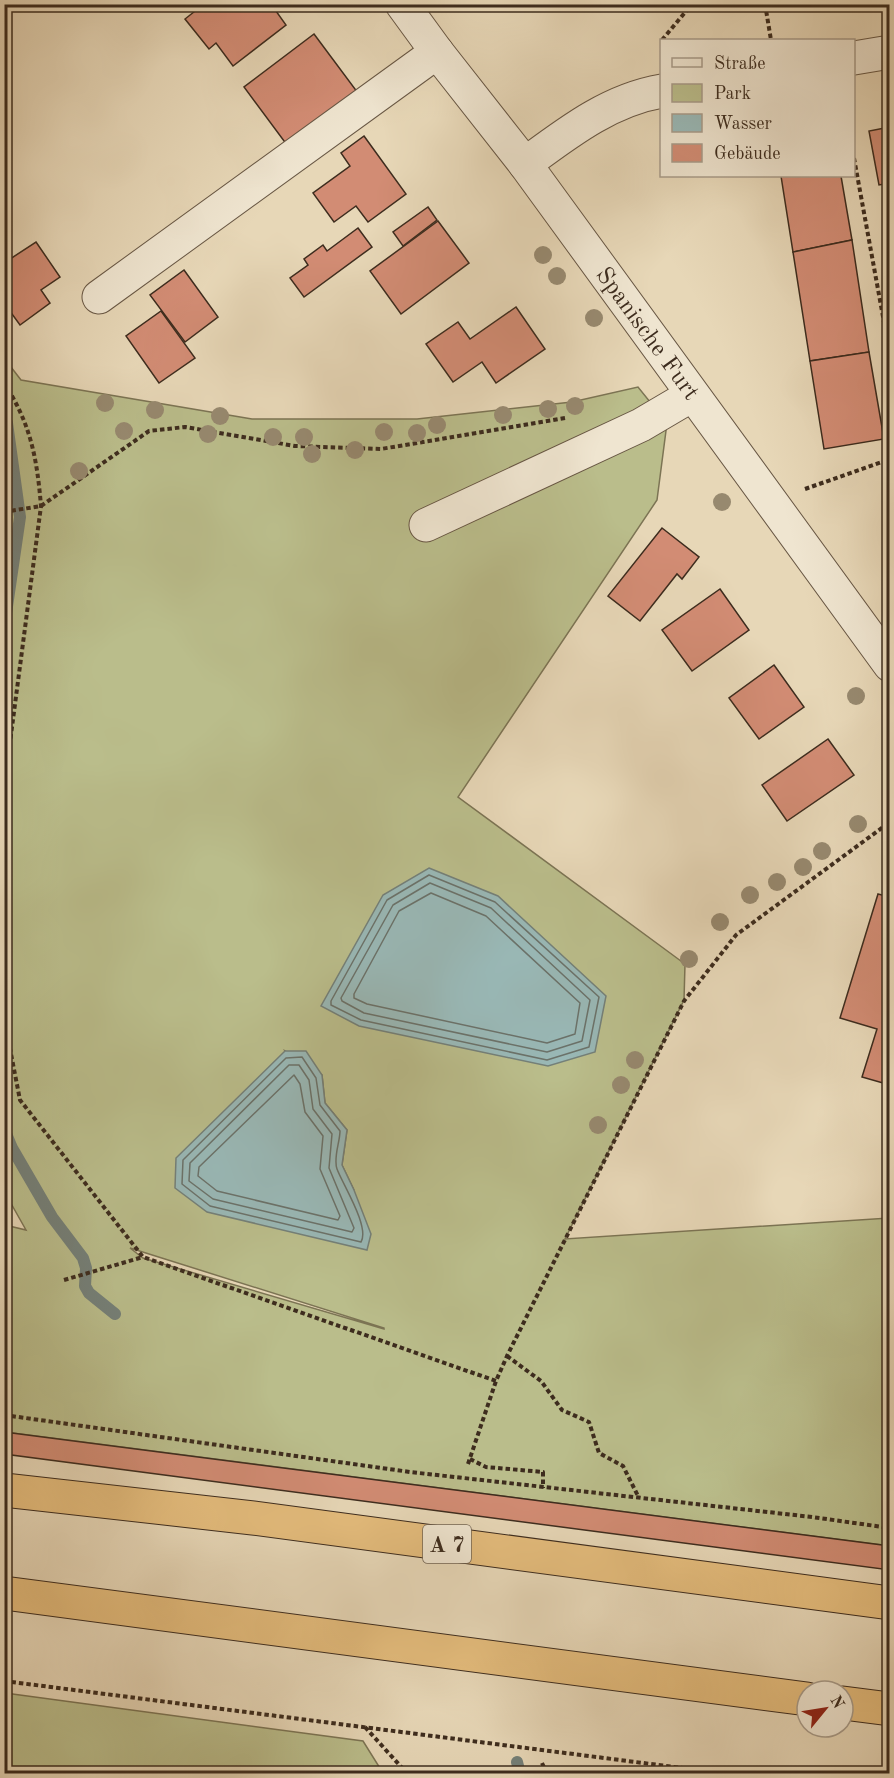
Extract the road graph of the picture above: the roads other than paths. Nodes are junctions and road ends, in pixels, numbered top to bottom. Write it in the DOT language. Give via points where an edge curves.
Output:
graph roads {
  1 [pos="402,4"];
  2 [pos="437,52"];
  3 [pos="890,52"];
  4 [pos="855,58"];
  5 [pos="660,91"];
  6 [pos="525,164"];
  7 [pos="99,297"];
  8 [pos="692,394"];
  9 [pos="426,525"];
  10 [pos="890,665"];
  11 [pos="4,1490"];
  12 [pos="4,1593"];
  13 [pos="890,1603"];
  14 [pos="795,1697"];
  15 [pos="855,1705"];
  16 [pos="890,1709"];
  1 -- 2 [label="street, Spanische Furt"];
  2 -- 6 [label="street, Spanische Furt"];
  2 -- 7 [label="street"];
  3 -- 4 [label="street"];
  5 -- 6 [label="street" via="639,95 580,123"];
  6 -- 8 [label="street, Spanische Furt"];
  8 -- 9 [label="street" via="641,425"];
  8 -- 10 [label="street, Spanische Furt"];
  11 -- 13 [label="highway, A 7" via="253,1518"];
  12 -- 14 [label="highway"];
  15 -- 16 [label="highway"];
}
